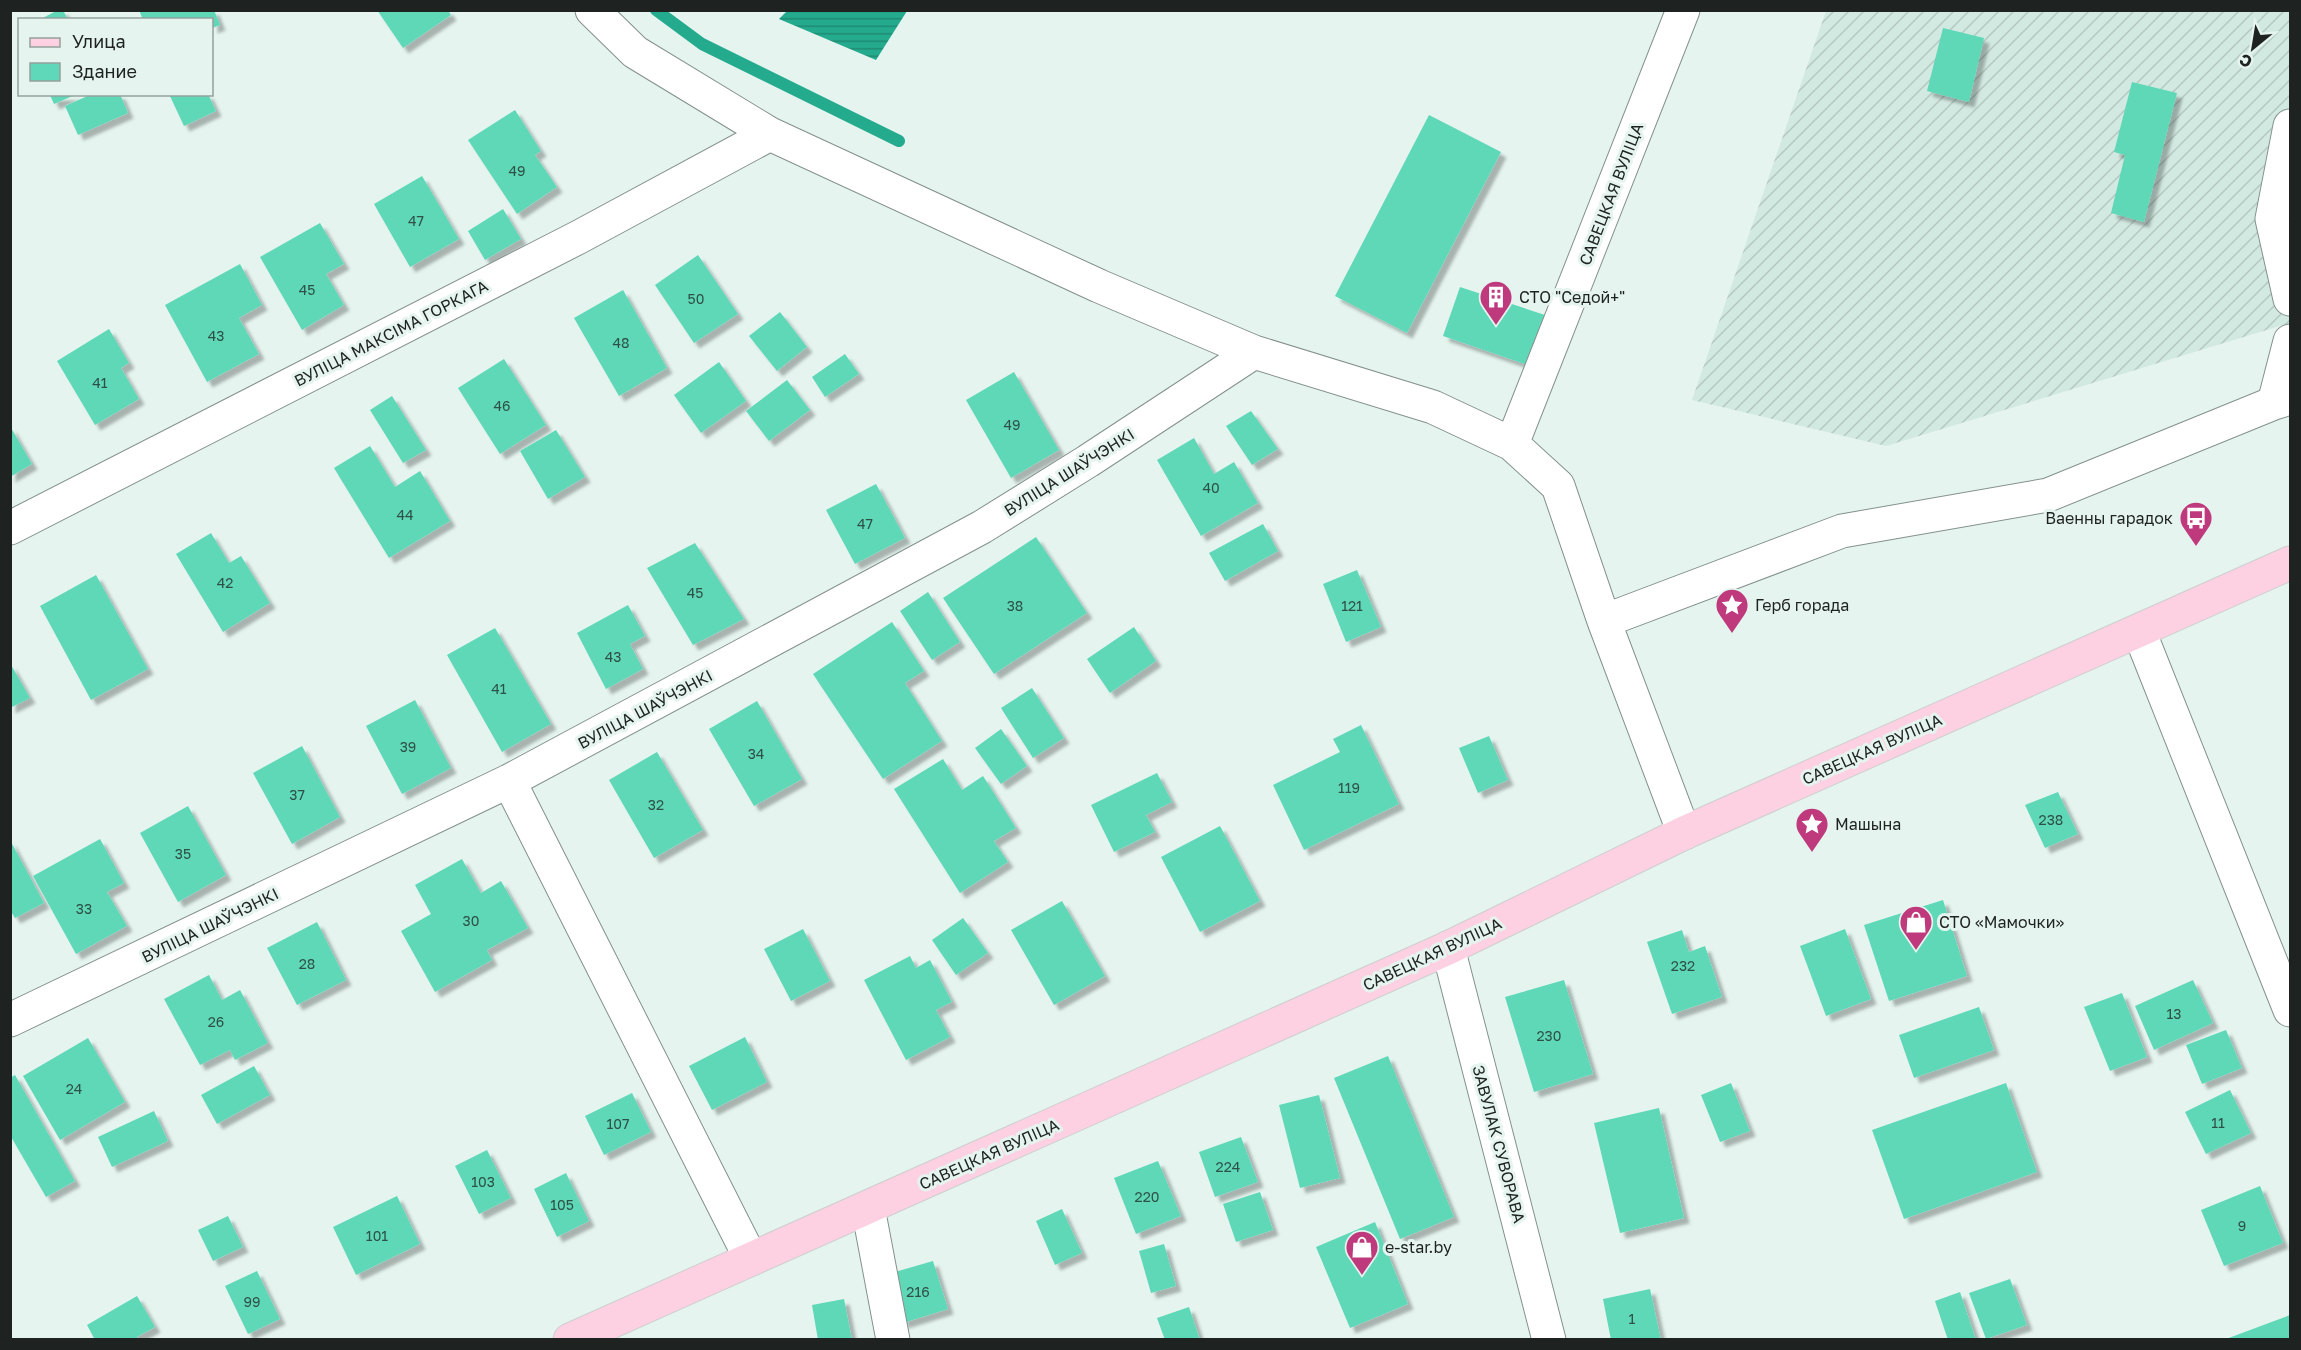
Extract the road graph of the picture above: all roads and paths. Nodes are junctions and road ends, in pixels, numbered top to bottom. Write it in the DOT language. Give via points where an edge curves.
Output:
graph roads {
  1 [pos="591,10"];
  2 [pos="1683,10"];
  3 [pos="2290,126"];
  4 [pos="770,134"];
  5 [pos="2290,299"];
  6 [pos="2290,341"];
  7 [pos="1254,352"];
  8 [pos="2282,400"];
  9 [pos="1512,444"];
  10 [pos="10,528"];
  11 [pos="2290,563"];
  12 [pos="1604,621"];
  13 [pos="2139,631"];
  14 [pos="509,782"];
  15 [pos="1683,833"];
  16 [pos="1448,948"];
  17 [pos="2290,1010"];
  18 [pos="10,1020"];
  19 [pos="868,1208"];
  20 [pos="750,1259"];
  21 [pos="570,1340"];
  22 [pos="893,1340"];
  23 [pos="1550,1340"];
  1 -- 4 [label="street" via="635,52"];
  2 -- 9 [label="street, САВЕЦКАЯ ВУЛІЦА"];
  3 -- 5 [label="street" via="2272,219"];
  4 -- 7 [label="street" via="1099,286"];
  4 -- 10 [label="street, ВУЛІЦА МАКСІМА ГОРКАГА" via="579,237"];
  6 -- 8 [label="street"];
  7 -- 9 [label="street" via="1433,407"];
  7 -- 14 [label="street, ВУЛІЦА ШАЎЧЭНКІ" via="982,527"];
  8 -- 12 [label="street" via="2048,495 1842,531"];
  9 -- 12 [label="street" via="1558,486"];
  11 -- 13 [label="main road, САВЕЦКАЯ ВУЛІЦА"];
  12 -- 15 [label="street"];
  13 -- 15 [label="main road, САВЕЦКАЯ ВУЛІЦА"];
  13 -- 17 [label="street"];
  14 -- 18 [label="street, ВУЛІЦА ШАЎЧЭНКІ"];
  14 -- 20 [label="street"];
  15 -- 16 [label="main road, САВЕЦКАЯ ВУЛІЦА"];
  16 -- 19 [label="main road, САВЕЦКАЯ ВУЛІЦА"];
  16 -- 23 [label="street, ЗАВУЛАК СУВОРАВА"];
  19 -- 20 [label="main road, САВЕЦКАЯ ВУЛІЦА"];
  19 -- 22 [label="street"];
  20 -- 21 [label="main road, САВЕЦКАЯ ВУЛІЦА"];
}
